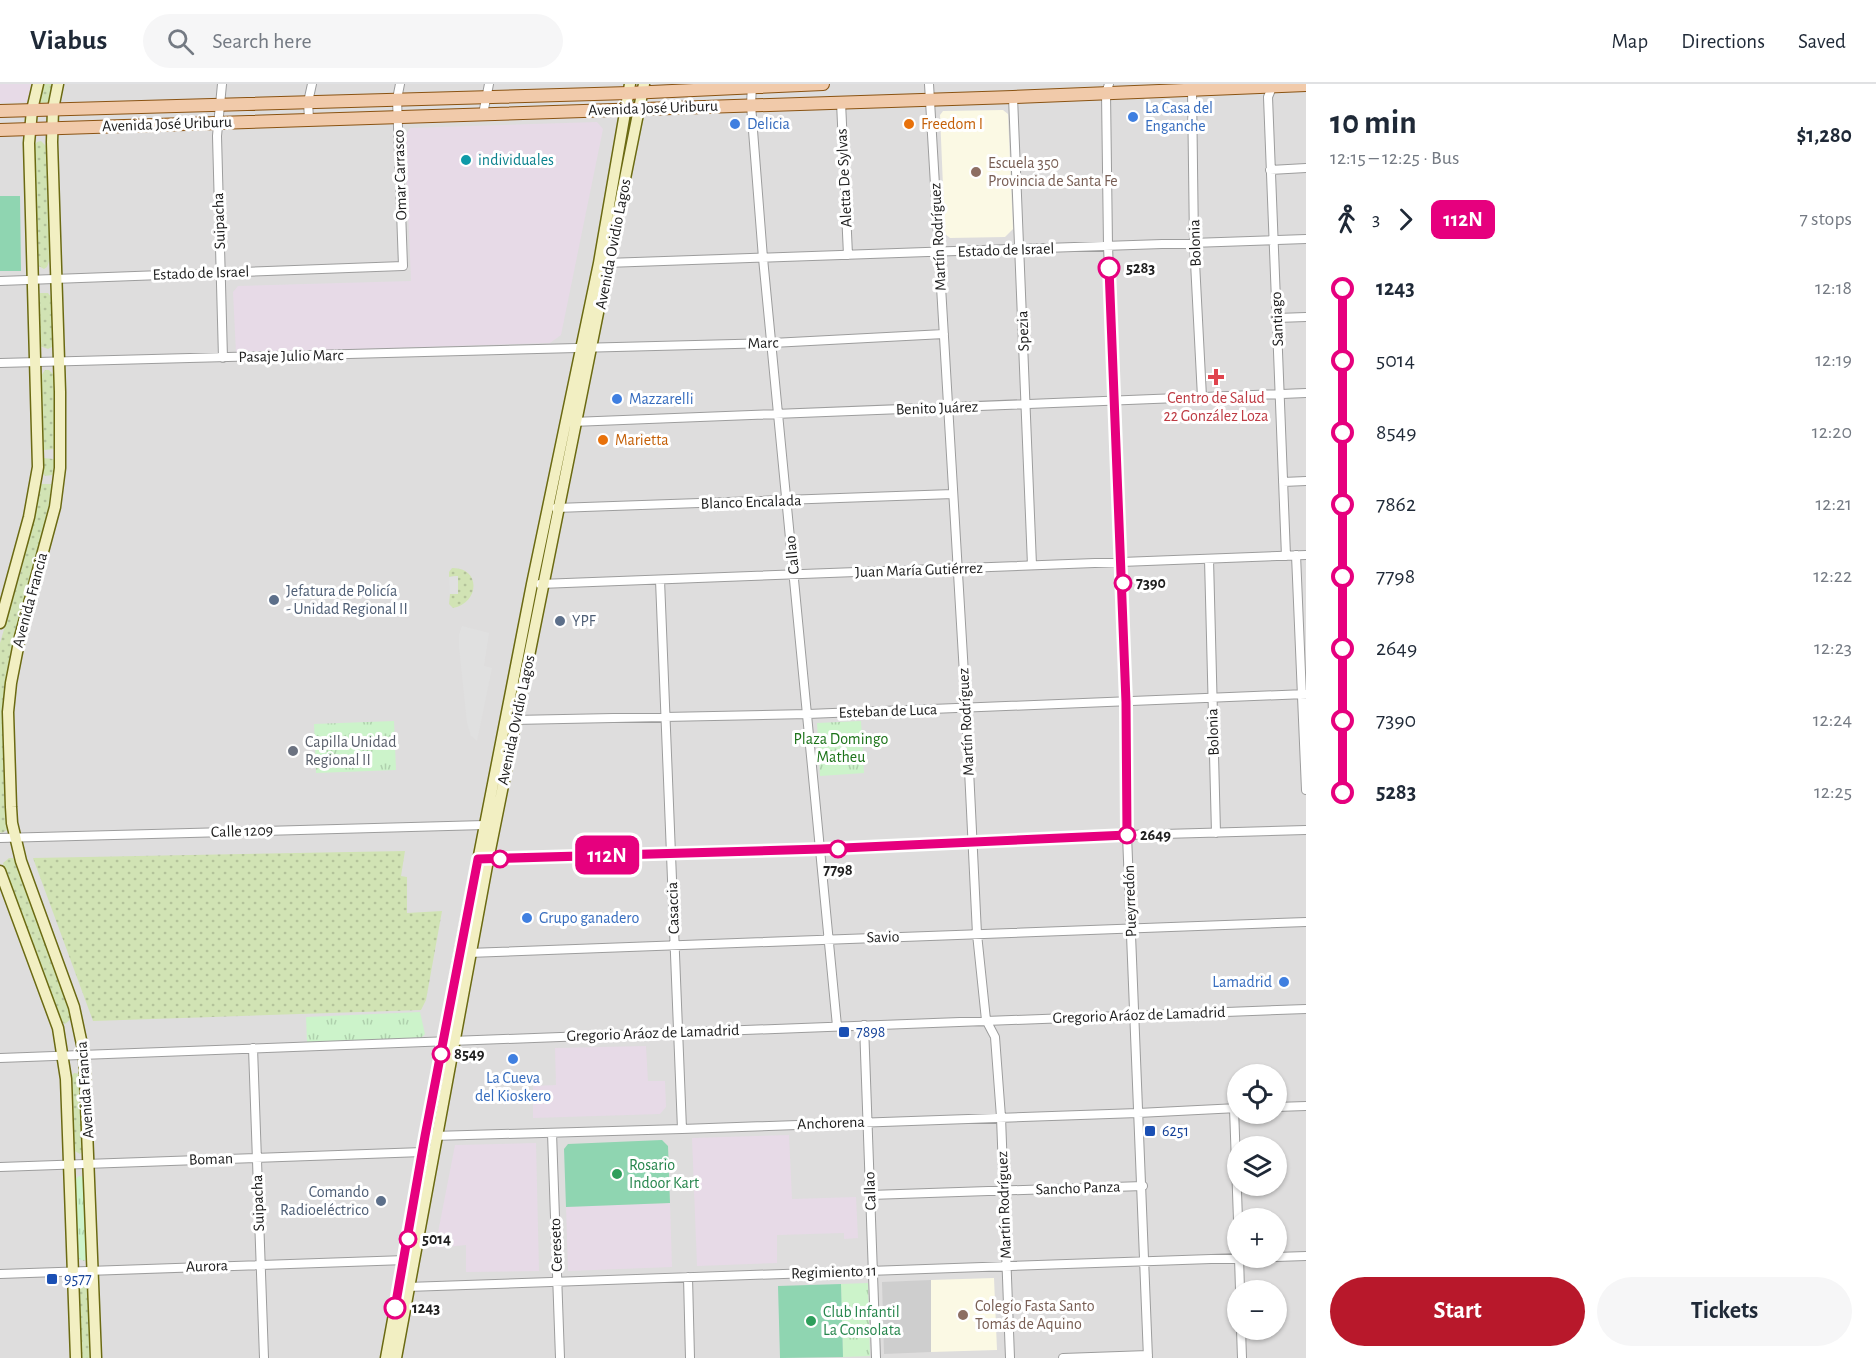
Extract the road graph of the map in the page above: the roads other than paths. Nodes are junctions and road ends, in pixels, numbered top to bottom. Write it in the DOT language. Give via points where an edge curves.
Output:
graph roads {
  1 [pos="38,84"];
  2 [pos="57,84"];
  3 [pos="222,84"];
  4 [pos="312,84"];
  5 [pos="400,84"];
  6 [pos="823,84"];
  7 [pos="929,84"];
  8 [pos="1306,84"];
  9 [pos="1273,85"];
  10 [pos="752,86"];
  11 [pos="630,88"];
  12 [pos="643,88"];
  13 [pos="1108,89"];
  14 [pos="1192,89"];
  15 [pos="488,90"];
  16 [pos="1013,97"];
  17 [pos="397,99"];
  18 [pos="930,99"];
  19 [pos="308,102"];
  20 [pos="841,102"];
  21 [pos="219,104"];
  22 [pos="751,105"];
  23 [pos="640,108"];
  24 [pos="53,109"];
  25 [pos="626,109"];
  26 [pos="32,110"];
  27 [pos="0,111"];
  28 [pos="483,114"];
  29 [pos="398,117"];
  30 [pos="309,119"];
  31 [pos="218,122"];
  32 [pos="52,128"];
  33 [pos="30,129"];
  34 [pos="0,130"];
  35 [pos="1306,168"];
  36 [pos="1270,170"];
  37 [pos="1306,239"];
  38 [pos="1273,240"];
  39 [pos="1194,243"];
  40 [pos="1108,246"];
  41 [pos="1019,249"];
  42 [pos="939,252"];
  43 [pos="848,255"];
  44 [pos="763,258"];
  45 [pos="604,263"];
  46 [pos="403,266"];
  47 [pos="221,272"];
  48 [pos="57,278"];
  49 [pos="33,279"];
  50 [pos="0,281"];
  51 [pos="1306,317"];
  52 [pos="1276,318"];
  53 [pos="944,334"];
  54 [pos="772,344"];
  55 [pos="587,348"];
  56 [pos="223,358"];
  57 [pos="59,362"];
  58 [pos="0,363"];
  59 [pos="36,363"];
  60 [pos="1306,393"];
  61 [pos="1280,394"];
  62 [pos="1202,397"];
  63 [pos="1115,401"];
  64 [pos="1026,405"];
  65 [pos="948,407"];
  66 [pos="779,415"];
  67 [pos="572,422"];
  68 [pos="1306,481"];
  69 [pos="1283,482"];
  70 [pos="953,495"];
  71 [pos="786,501"];
  72 [pos="554,508"];
  73 [pos="1296,555"];
  74 [pos="1306,555"];
  75 [pos="1286,556"];
  76 [pos="1209,559"];
  77 [pos="1122,563"];
  78 [pos="1032,565"];
  79 [pos="958,568"];
  80 [pos="794,575"];
  81 [pos="660,579"];
  82 [pos="532,584"];
  83 [pos="544,584"];
  84 [pos="0,622"];
  85 [pos="1304,694"];
  86 [pos="1212,698"];
  87 [pos="1126,702"];
  88 [pos="966,708"];
  89 [pos="808,714"];
  90 [pos="666,716"];
  91 [pos="511,720"];
  92 [pos="1306,790"];
  93 [pos="485,825"];
  94 [pos="1306,830"];
  95 [pos="1216,833"];
  96 [pos="1127,835"];
  97 [pos="15,837"];
  98 [pos="0,838"];
  99 [pos="972,843"];
  100 [pos="821,849"];
  101 [pos="671,853"];
  102 [pos="483,859"];
  103 [pos="0,871"];
  104 [pos="1306,922"];
  105 [pos="1131,928"];
  106 [pos="977,934"];
  107 [pos="829,940"];
  108 [pos="674,945"];
  109 [pos="465,953"];
  110 [pos="1306,1009"];
  111 [pos="1136,1015"];
  112 [pos="986,1020"];
  113 [pos="864,1025"];
  114 [pos="837,1026"];
  115 [pos="678,1032"];
  116 [pos="449,1040"];
  117 [pos="253,1048"];
  118 [pos="84,1054"];
  119 [pos="63,1055"];
  120 [pos="0,1058"];
  121 [pos="1306,1106"];
  122 [pos="1287,1107"];
  123 [pos="1227,1108"];
  124 [pos="1138,1113"];
  125 [pos="1001,1118"];
  126 [pos="867,1122"];
  127 [pos="1236,1124"];
  128 [pos="682,1129"];
  129 [pos="552,1133"];
  130 [pos="431,1136"];
  131 [pos="423,1152"];
  132 [pos="256,1158"];
  133 [pos="69,1164"];
  134 [pos="90,1164"];
  135 [pos="0,1167"];
  136 [pos="1143,1186"];
  137 [pos="1003,1190"];
  138 [pos="870,1195"];
  139 [pos="1238,1208"];
  140 [pos="1306,1256"];
  141 [pos="1287,1257"];
  142 [pos="1227,1258"];
  143 [pos="409,1260"];
  144 [pos="1144,1261"];
  145 [pos="260,1264"];
  146 [pos="1006,1266"];
  147 [pos="93,1271"];
  148 [pos="873,1271"];
  149 [pos="73,1272"];
  150 [pos="0,1274"];
  151 [pos="688,1277"];
  152 [pos="557,1281"];
  153 [pos="404,1287"];
  154 [pos="1241,1340"];
  155 [pos="1148,1356"];
  156 [pos="76,1358"];
  157 [pos="96,1358"];
  158 [pos="264,1358"];
  159 [pos="386,1358"];
  160 [pos="396,1358"];
  161 [pos="560,1358"];
  162 [pos="690,1358"];
  163 [pos="876,1358"];
  164 [pos="1010,1358"];
  165 [pos="1063,1358"];
  166 [pos="1242,1358"];
  1 -- 26 [label="street, Avenida Francia"];
  2 -- 24 [label="street, Avenida Francia"];
  3 -- 21 [label="street, Suipacha"];
  4 -- 19 [label="street"];
  5 -- 17 [label="street, Omar Carrasco"];
  6 -- 10 [label="main road, Avenida José Uriburu"];
  7 -- 18 [label="street, Martín Rodríguez"];
  8 -- 9 [label="main road, Avenida José Uriburu"];
  9 -- 14 [label="main road, Avenida José Uriburu"];
  9 -- 36 [label="street, Santiago" via="1268,97"];
  10 -- 12 [label="main road, Avenida José Uriburu"];
  10 -- 22 [label="street, Callao"];
  11 -- 12 [label="main road, Avenida José Uriburu"];
  11 -- 15 [label="main road, Avenida José Uriburu"];
  11 -- 25 [label="street, Avenida Ovidio Lagos"];
  12 -- 23 [label="street, Avenida Ovidio Lagos"];
  13 -- 14 [label="main road, Avenida José Uriburu"];
  13 -- 16 [label="main road, Avenida José Uriburu"];
  13 -- 40 [label="street, Pueyrredón"];
  14 -- 39 [label="street, Bolonia"];
  15 -- 17 [label="main road, Avenida José Uriburu"];
  15 -- 28 [label="street"];
  16 -- 18 [label="main road, Avenida José Uriburu"];
  16 -- 41 [label="street, Spezia"];
  17 -- 19 [label="main road, Avenida José Uriburu"];
  17 -- 29 [label="street, Omar Carrasco"];
  18 -- 20 [label="main road, Avenida José Uriburu"];
  18 -- 42 [label="street, Martín Rodríguez"];
  19 -- 21 [label="main road, Avenida José Uriburu"];
  19 -- 30 [label="street"];
  20 -- 22 [label="main road, Avenida José Uriburu"];
  20 -- 43 [label="street, Aletta De Sylvas"];
  21 -- 24 [label="main road, Avenida José Uriburu"];
  21 -- 31 [label="street, Suipacha"];
  22 -- 23 [label="main road, Avenida José Uriburu"];
  22 -- 44 [label="street, Callao"];
  23 -- 25 [label="main road, Avenida José Uriburu"];
  23 -- 45 [label="street, Avenida Ovidio Lagos"];
  24 -- 26 [label="main road, Avenida José Uriburu"];
  24 -- 32 [label="street, Avenida Francia"];
  25 -- 28 [label="main road, Avenida José Uriburu"];
  25 -- 45 [label="street, Avenida Ovidio Lagos"];
  26 -- 27 [label="main road, Avenida José Uriburu"];
  26 -- 33 [label="street, Avenida Francia"];
  28 -- 29 [label="main road, Avenida José Uriburu"];
  29 -- 30 [label="main road, Avenida José Uriburu"];
  29 -- 46 [label="street, Omar Carrasco"];
  30 -- 31 [label="main road, Avenida José Uriburu"];
  31 -- 32 [label="main road, Avenida José Uriburu"];
  31 -- 47 [label="street, Suipacha"];
  32 -- 33 [label="main road, Avenida José Uriburu"];
  32 -- 48 [label="street, Avenida Francia"];
  33 -- 34 [label="main road, Avenida José Uriburu"];
  33 -- 49 [label="street, Avenida Francia"];
  35 -- 36 [label="street"];
  36 -- 38 [label="street, Santiago"];
  37 -- 38 [label="street, Estado de Israel"];
  38 -- 39 [label="street, Estado de Israel"];
  38 -- 52 [label="street, Santiago"];
  39 -- 40 [label="street, Estado de Israel"];
  39 -- 62 [label="street, Bolonia"];
  40 -- 41 [label="street, Estado de Israel"];
  40 -- 63 [label="street, Pueyrredón"];
  41 -- 42 [label="street, Estado de Israel"];
  41 -- 64 [label="street, Spezia"];
  42 -- 43 [label="street, Estado de Israel"];
  42 -- 53 [label="street, Martín Rodríguez"];
  43 -- 44 [label="street, Estado de Israel"];
  44 -- 45 [label="street, Estado de Israel"];
  44 -- 54 [label="street, Callao"];
  45 -- 55 [label="street, Avenida Ovidio Lagos"];
  46 -- 47 [label="street, Estado de Israel"];
  47 -- 48 [label="street, Estado de Israel"];
  47 -- 56 [label="street, Suipacha"];
  48 -- 49 [label="street, Estado de Israel"];
  48 -- 57 [label="street, Avenida Francia"];
  49 -- 50 [label="street, Estado de Israel"];
  49 -- 59 [label="street, Avenida Francia"];
  51 -- 52 [label="street"];
  52 -- 61 [label="street, Santiago"];
  53 -- 54 [label="street, Marc"];
  53 -- 65 [label="street, Martín Rodríguez"];
  54 -- 55 [label="street, Marc"];
  54 -- 66 [label="street, Callao"];
  55 -- 56 [label="street, Pasaje Julio Marc"];
  55 -- 67 [label="street, Avenida Ovidio Lagos"];
  56 -- 57 [label="street, Pasaje Julio Marc"];
  57 -- 59 [label="street, Pasaje Julio Marc"];
  57 -- 97 [label="street, Avenida Francia" via="59,480 8,698"];
  58 -- 59 [label="street, Pasaje Julio Marc"];
  59 -- 84 [label="street, Avenida Francia" via="37,477"];
  60 -- 61 [label="street, Benito Juárez"];
  61 -- 62 [label="street, Benito Juárez"];
  61 -- 69 [label="street, Santiago"];
  62 -- 63 [label="street, Benito Juárez"];
  63 -- 64 [label="street, Benito Juárez"];
  63 -- 77 [label="street, Pueyrredón"];
  64 -- 65 [label="street, Benito Juárez"];
  64 -- 78 [label="street, Spezia"];
  65 -- 66 [label="street, Benito Juárez"];
  65 -- 70 [label="street, Martín Rodríguez"];
  66 -- 67 [label="street, Benito Juárez"];
  66 -- 71 [label="street, Callao"];
  67 -- 72 [label="street, Avenida Ovidio Lagos"];
  68 -- 69 [label="street"];
  69 -- 75 [label="street, Santiago"];
  70 -- 71 [label="street, Blanco Encalada"];
  70 -- 79 [label="street, Martín Rodríguez"];
  71 -- 72 [label="street, Blanco Encalada"];
  71 -- 80 [label="street, Callao"];
  72 -- 82 [label="street, Avenida Ovidio Lagos"];
  72 -- 83 [label="street, Avenida Ovidio Lagos"];
  73 -- 74 [label="street, Juan María Gutiérrez"];
  73 -- 75 [label="street, Juan María Gutiérrez"];
  73 -- 85 [label="street"];
  75 -- 76 [label="street, Juan María Gutiérrez"];
  76 -- 77 [label="street, Juan María Gutiérrez"];
  76 -- 86 [label="street, Bolonia"];
  77 -- 78 [label="street, Juan María Gutiérrez"];
  77 -- 87 [label="street, Pueyrredón"];
  78 -- 79 [label="street, Juan María Gutiérrez"];
  79 -- 80 [label="street, Juan María Gutiérrez"];
  79 -- 88 [label="street, Martín Rodríguez"];
  80 -- 81 [label="street, Juan María Gutiérrez"];
  80 -- 89 [label="street, Callao"];
  81 -- 83 [label="street, Juan María Gutiérrez"];
  81 -- 90 [label="street, Casaccia"];
  82 -- 83 [label="street, Juan María Gutiérrez"];
  82 -- 91 [label="street, Avenida Ovidio Lagos"];
  83 -- 91 [label="street, Avenida Ovidio Lagos"];
  85 -- 86 [label="street, Esteban de Luca"];
  85 -- 92 [label="street"];
  86 -- 87 [label="street, Esteban de Luca"];
  86 -- 95 [label="street, Bolonia"];
  87 -- 88 [label="street, Esteban de Luca"];
  87 -- 96 [label="street, Pueyrredón"];
  88 -- 89 [label="street, Esteban de Luca"];
  88 -- 99 [label="street, Martín Rodríguez"];
  89 -- 90 [label="street, Esteban de Luca"];
  89 -- 100 [label="street, Callao"];
  90 -- 91 [label="street, Esteban de Luca"];
  90 -- 101 [label="street, Casaccia"];
  91 -- 93 [label="street, Avenida Ovidio Lagos"];
  91 -- 102 [label="street, Avenida Ovidio Lagos"];
  93 -- 97 [label="street, Calle 1209"];
  93 -- 102 [label="street, Avenida Ovidio Lagos"];
  94 -- 95 [label="street"];
  95 -- 96 [label="street"];
  96 -- 99 [label="street"];
  96 -- 105 [label="street, Pueyrredón"];
  97 -- 98 [label="street, Calle 1209"];
  97 -- 118 [label="street, Avenida Francia" via="29,887 74,1007"];
  99 -- 100 [label="street"];
  99 -- 106 [label="street, Martín Rodríguez"];
  100 -- 101 [label="street"];
  100 -- 107 [label="street, Callao"];
  101 -- 102 [label="street"];
  101 -- 108 [label="street, Casaccia"];
  102 -- 109 [label="street, Avenida Ovidio Lagos"];
  103 -- 119 [label="street, Avenida Francia" via="58,1028"];
  104 -- 105 [label="street, Savio"];
  105 -- 106 [label="street, Savio"];
  105 -- 111 [label="street, Pueyrredón"];
  106 -- 107 [label="street, Savio"];
  106 -- 112 [label="street, Martín Rodríguez"];
  107 -- 108 [label="street, Savio"];
  107 -- 114 [label="street, Callao"];
  108 -- 109 [label="street, Savio"];
  108 -- 115 [label="street, Casaccia"];
  109 -- 116 [label="street, Avenida Ovidio Lagos"];
  110 -- 111 [label="street, Gregorio Aráoz de Lamadrid"];
  111 -- 112 [label="street, Gregorio Aráoz de Lamadrid"];
  111 -- 124 [label="street, Pueyrredón"];
  112 -- 113 [label="street, Gregorio Aráoz de Lamadrid"];
  112 -- 125 [label="street, Martín Rodríguez" via="995,1037"];
  113 -- 114 [label="street, Gregorio Aráoz de Lamadrid"];
  113 -- 126 [label="street, Callao"];
  114 -- 115 [label="street, Gregorio Aráoz de Lamadrid"];
  115 -- 116 [label="street, Gregorio Aráoz de Lamadrid"];
  115 -- 128 [label="street, Casaccia"];
  116 -- 117 [label="street, Gregorio Aráoz de Lamadrid"];
  116 -- 130 [label="street, Avenida Ovidio Lagos"];
  117 -- 118 [label="street, Gregorio Aráoz de Lamadrid"];
  117 -- 132 [label="street, Suipacha"];
  118 -- 119 [label="street, Gregorio Aráoz de Lamadrid"];
  118 -- 134 [label="street, Avenida Francia"];
  119 -- 120 [label="street, Gregorio Aráoz de Lamadrid"];
  119 -- 133 [label="street, Avenida Francia"];
  121 -- 122 [label="street"];
  123 -- 124 [label="street, Anchorena"];
  124 -- 125 [label="street, Anchorena"];
  124 -- 136 [label="street, Pueyrredón"];
  125 -- 126 [label="street, Anchorena"];
  125 -- 137 [label="street, Martín Rodríguez"];
  126 -- 128 [label="street, Anchorena"];
  126 -- 138 [label="street, Callao"];
  127 -- 139 [label="street"];
  128 -- 129 [label="street, Anchorena"];
  129 -- 130 [label="street, Anchorena"];
  129 -- 152 [label="street, Cereseto"];
  130 -- 131 [label="street, Avenida Ovidio Lagos"];
  130 -- 143 [label="street, Avenida Ovidio Lagos"];
  131 -- 132 [label="street, Boman"];
  131 -- 143 [label="street, Avenida Ovidio Lagos"];
  132 -- 134 [label="street, Boman"];
  132 -- 145 [label="street, Suipacha"];
  133 -- 134 [label="street, Boman"];
  133 -- 135 [label="street, Boman"];
  133 -- 149 [label="street, Avenida Francia"];
  134 -- 147 [label="street, Avenida Francia"];
  136 -- 137 [label="street, Sancho Panza"];
  136 -- 144 [label="street, Pueyrredón"];
  137 -- 138 [label="street, Sancho Panza"];
  137 -- 146 [label="street, Martín Rodríguez"];
  138 -- 148 [label="street, Callao"];
  140 -- 141 [label="street"];
  142 -- 144 [label="street, Regimiento 11"];
  143 -- 145 [label="street, Aurora"];
  143 -- 153 [label="street, Avenida Ovidio Lagos"];
  144 -- 146 [label="street, Regimiento 11"];
  144 -- 155 [label="street, Pueyrredón"];
  145 -- 147 [label="street, Aurora"];
  145 -- 158 [label="street, Suipacha"];
  146 -- 148 [label="street, Regimiento 11"];
  146 -- 164 [label="street, Martín Rodríguez"];
  147 -- 149 [label="street, Aurora"];
  147 -- 157 [label="street, Avenida Francia"];
  148 -- 151 [label="street, Regimiento 11"];
  148 -- 163 [label="street, Callao"];
  149 -- 150 [label="street, Aurora"];
  149 -- 156 [label="street, Avenida Francia"];
  151 -- 152 [label="street, Regimiento 11"];
  151 -- 162 [label="street"];
  152 -- 153 [label="street, Regimiento 11"];
  152 -- 161 [label="street, Cereseto"];
  153 -- 159 [label="street, Avenida Ovidio Lagos"];
  153 -- 160 [label="street, Avenida Ovidio Lagos"];
  154 -- 166 [label="street"];
  155 -- 165 [label="street"];
}
